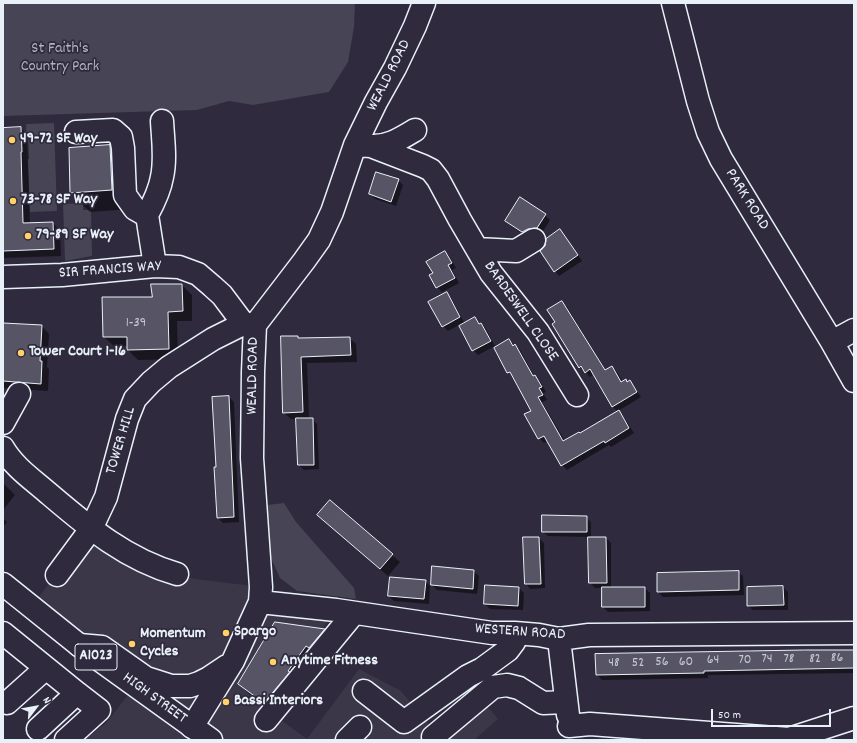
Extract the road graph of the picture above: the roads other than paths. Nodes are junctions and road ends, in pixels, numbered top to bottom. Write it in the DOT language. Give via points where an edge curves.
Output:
graph roads {
  1 [pos="424,3"];
  2 [pos="674,3"];
  3 [pos="162,121"];
  4 [pos="415,130"];
  5 [pos="76,132"];
  6 [pos="363,146"];
  7 [pos="147,215"];
  8 [pos="534,240"];
  9 [pos="477,250"];
  10 [pos="155,266"];
  11 [pos="3,277"];
  12 [pos="249,324"];
  13 [pos="854,330"];
  14 [pos="832,342"];
  15 [pos="854,381"];
  16 [pos="19,394"];
  17 [pos="576,395"];
  18 [pos="3,423"];
  19 [pos="3,448"];
  20 [pos="91,529"];
  21 [pos="177,574"];
  22 [pos="56,575"];
  23 [pos="3,584"];
  24 [pos="260,602"];
  25 [pos="354,613"];
  26 [pos="3,633"];
  27 [pos="515,633"];
  28 [pos="854,633"];
  29 [pos="558,639"];
  30 [pos="79,645"];
  31 [pos="233,661"];
  32 [pos="46,668"];
  33 [pos="364,691"];
  34 [pos="77,693"];
  35 [pos="566,702"];
  36 [pos="7,704"];
  37 [pos="854,718"];
  38 [pos="266,720"];
  39 [pos="38,729"];
  40 [pos="570,733"];
  41 [pos="189,734"];
  42 [pos="433,737"];
  43 [pos="66,740"];
  44 [pos="211,740"];
  1 -- 6 [label="street, WEALD ROAD"];
  2 -- 14 [label="street, PARK ROAD" via="708,132 721,159"];
  3 -- 7 [label="street" via="162,178"];
  4 -- 6 [label="street" via="390,144 380,147"];
  5 -- 7 [label="street" via="113,130 121,136 125,195 135,209"];
  6 -- 9 [label="street, BARDESWELL CLOSE" via="431,170"];
  6 -- 12 [label="street, WEALD ROAD" via="319,240"];
  7 -- 10 [label="street"];
  8 -- 9 [label="street, BARDESWELL CLOSE" via="516,251"];
  9 -- 17 [label="street, BARDESWELL CLOSE" via="491,273 538,332"];
  10 -- 11 [label="street, SIR FRANCIS WAY" via="62,275"];
  10 -- 12 [label="street, SIR FRANCIS WAY" via="179,267 198,274"];
  12 -- 20 [label="street, TOWER HILL" via="236,327 213,339 169,367 135,399 106,497"];
  12 -- 24 [label="street, WEALD ROAD" via="253,372 252,458"];
  13 -- 14 [label="street"];
  14 -- 15 [label="street, PARK ROAD"];
  16 -- 18 [label="street"];
  19 -- 20 [label="street" via="17,466"];
  20 -- 21 [label="street" via="117,547"];
  20 -- 22 [label="street, TOWER HILL"];
  23 -- 30 [label="street, HIGH STREET / A1023"];
  24 -- 25 [label="street, WESTERN ROAD"];
  24 -- 31 [label="street, WEALD ROAD"];
  25 -- 27 [label="street, WESTERN ROAD" via="492,633"];
  25 -- 38 [label="street"];
  26 -- 32 [label="street"];
  27 -- 29 [label="street, WESTERN ROAD"];
  27 -- 33 [label="street" via="514,642 508,650 404,722"];
  28 -- 29 [label="street, WESTERN ROAD" via="589,635"];
  29 -- 35 [label="street"];
  30 -- 31 [label="street" via="102,647 146,678 171,686 190,686 199,683"];
  30 -- 41 [label="street, HIGH STREET / A1023"];
  31 -- 41 [label="street, WEALD ROAD"];
  32 -- 34 [label="street"];
  32 -- 36 [label="street"];
  34 -- 39 [label="street"];
  34 -- 43 [label="street" via="99,710"];
  35 -- 40 [label="street"];
  35 -- 42 [label="street" via="543,703 519,688 507,685 493,687"];
  37 -- 40 [label="street" via="789,739 590,724"];
  41 -- 44 [label="street, HIGH STREET / A1023"];
}
